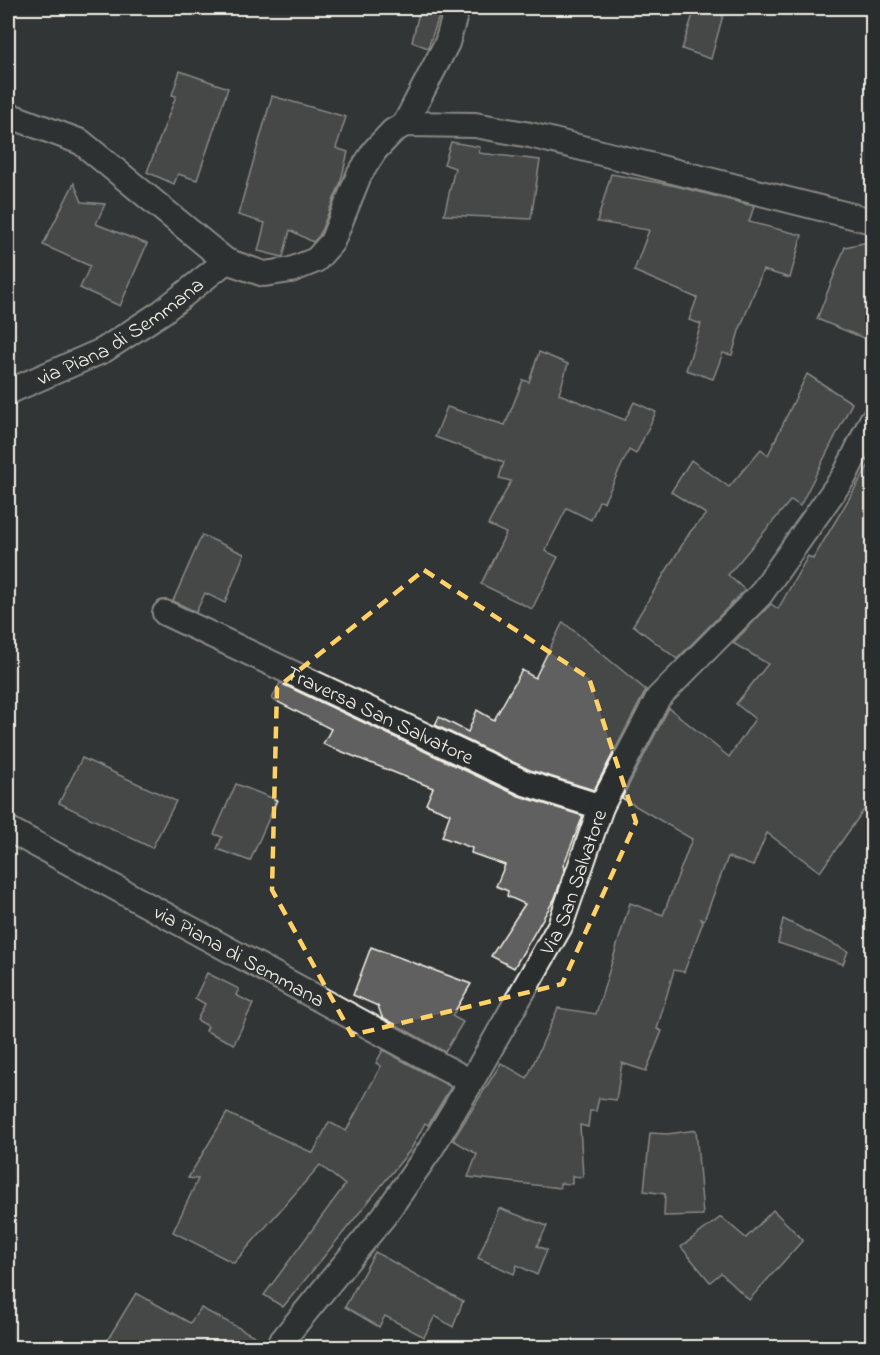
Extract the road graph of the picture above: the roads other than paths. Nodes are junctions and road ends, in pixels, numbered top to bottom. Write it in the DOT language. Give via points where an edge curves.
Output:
graph roads {
  1 [pos="457,8"];
  2 [pos="8,115"];
  3 [pos="405,124"];
  4 [pos="873,221"];
  5 [pos="226,261"];
  6 [pos="8,392"];
  7 [pos="873,420"];
  8 [pos="165,613"];
  9 [pos="601,807"];
  10 [pos="8,829"];
  11 [pos="471,1082"];
  12 [pos="276,1347"];
  1 -- 3 [label="street" via="447,43"];
  2 -- 5 [label="street" via="81,142"];
  3 -- 4 [label="street" via="475,125 530,135"];
  3 -- 5 [label="street" via="375,150 359,175 333,242 316,260 291,270 264,274"];
  5 -- 6 [label="street, via Piana di Semmana" via="162,312 104,350"];
  7 -- 9 [label="street, Via San Salvatore" via="845,475 760,595 658,698"];
  8 -- 9 [label="street, Traversa San Salvatore" via="525,783"];
  9 -- 11 [label="street, Via San Salvatore" via="560,926"];
  10 -- 11 [label="street, via Piana di Semmana"];
  11 -- 12 [label="street, Via San Salvatore" via="384,1216"];
}
